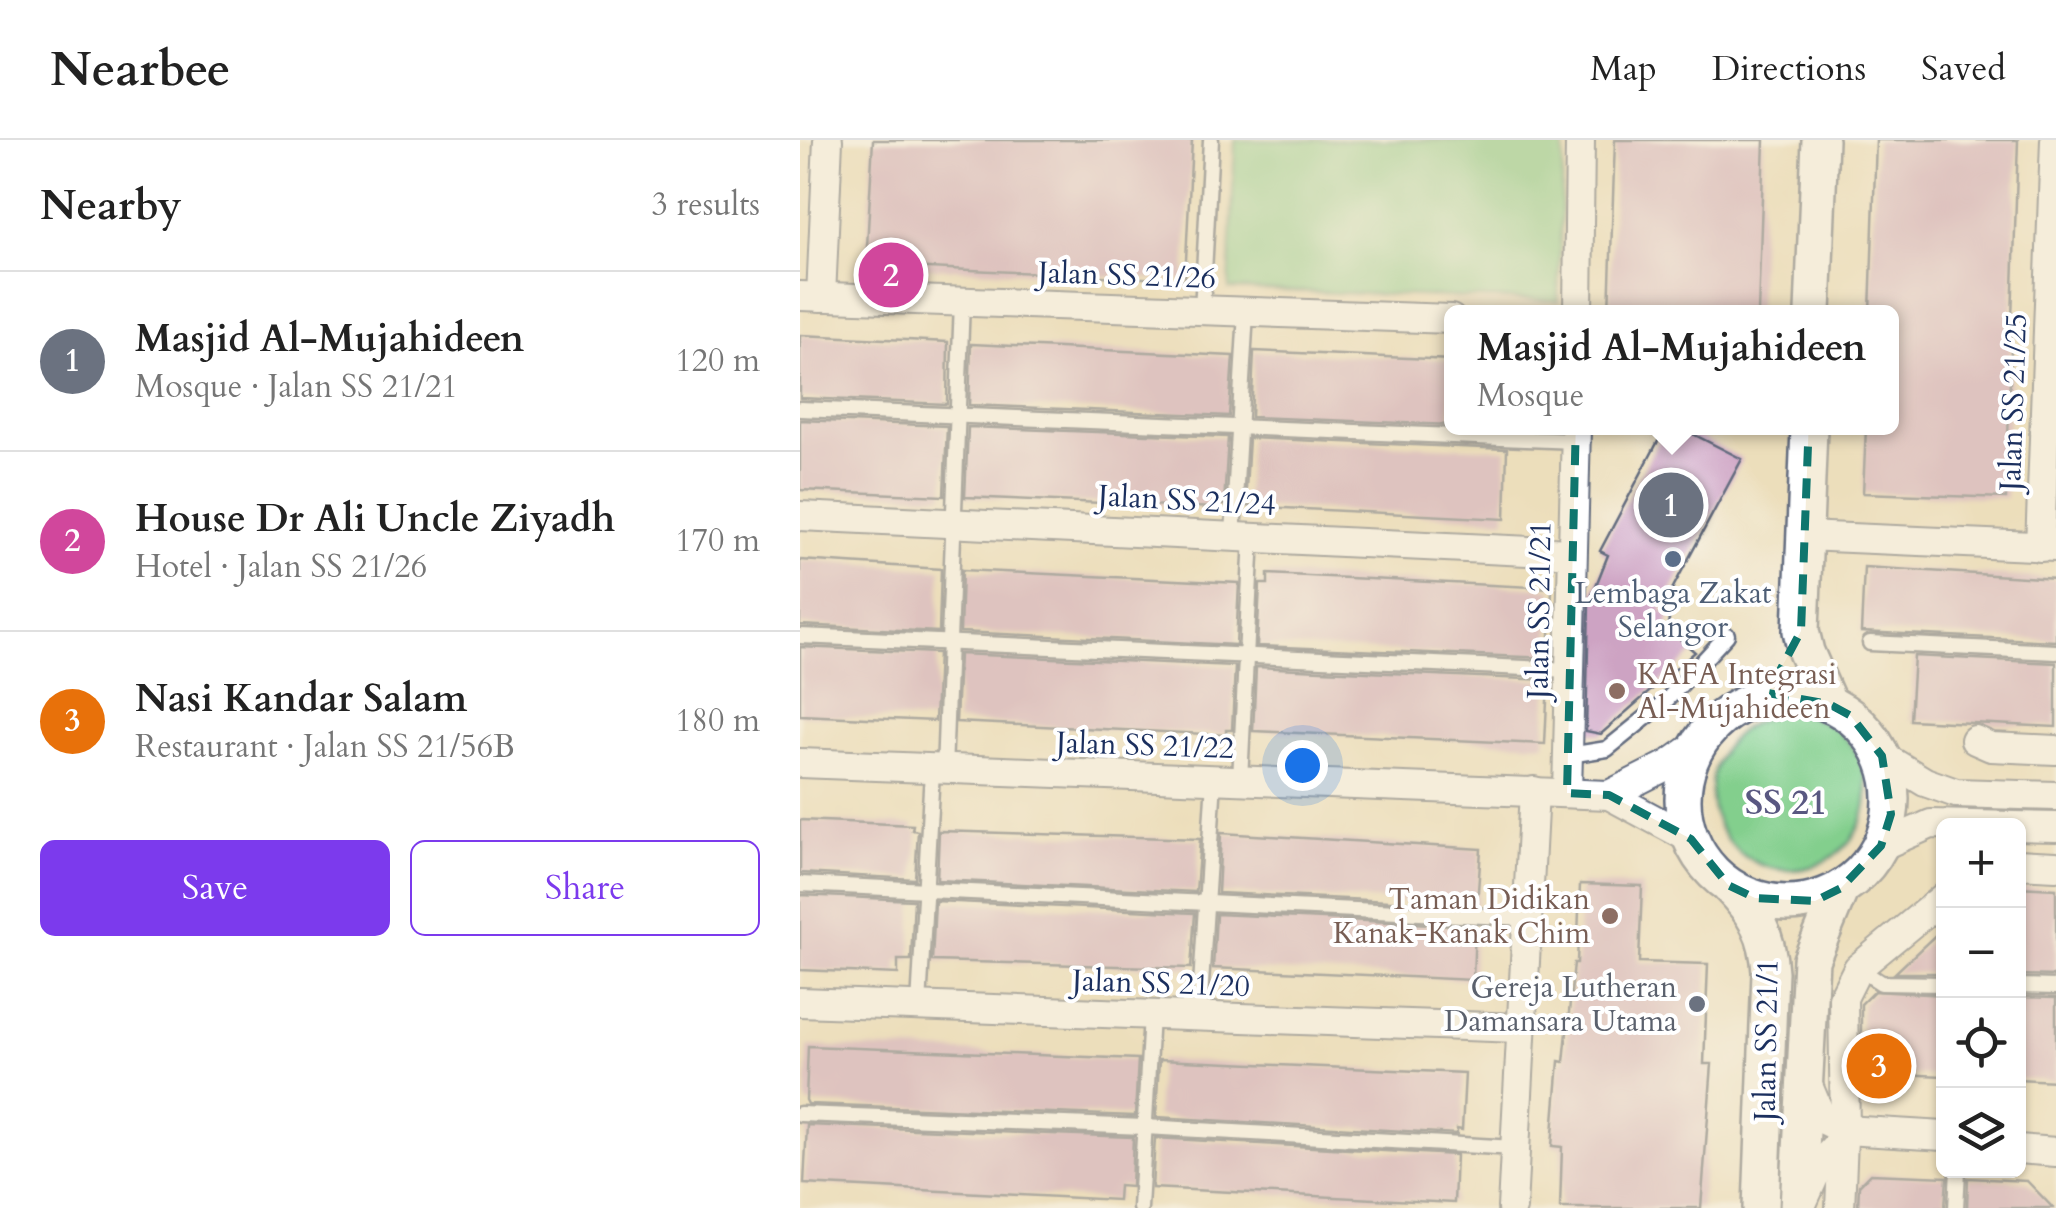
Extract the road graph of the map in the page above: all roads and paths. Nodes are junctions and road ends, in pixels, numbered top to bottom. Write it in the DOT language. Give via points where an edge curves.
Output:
graph roads {
  1 [pos="828,140"];
  2 [pos="1211,140"];
  3 [pos="1580,140"];
  4 [pos="1820,140"];
  5 [pos="2055,140"];
  6 [pos="2054,213"];
  7 [pos="810,297"];
  8 [pos="962,302"];
  9 [pos="1578,305"];
  10 [pos="1813,305"];
  11 [pos="1202,310"];
  12 [pos="1246,312"];
  13 [pos="2052,313"];
  14 [pos="1444,319"];
  15 [pos="800,409"];
  16 [pos="957,415"];
  17 [pos="1240,427"];
  18 [pos="1444,431"];
  19 [pos="2050,434"];
  20 [pos="1576,435"];
  21 [pos="1808,435"];
  22 [pos="800,516"];
  23 [pos="953,522"];
  24 [pos="1242,535"];
  25 [pos="1804,536"];
  26 [pos="2048,547"];
  27 [pos="1571,553"];
  28 [pos="1801,631"];
  29 [pos="1727,635"];
  30 [pos="800,636"];
  31 [pos="948,643"];
  32 [pos="1870,643"];
  33 [pos="2056,652"];
  34 [pos="1246,656"];
  35 [pos="1570,670"];
  36 [pos="1764,698"];
  37 [pos="1828,704"];
  38 [pos="1975,740"];
  39 [pos="1698,744"];
  40 [pos="2056,750"];
  41 [pos="1569,755"];
  42 [pos="1882,756"];
  43 [pos="800,763"];
  44 [pos="938,771"];
  45 [pos="1227,780"];
  46 [pos="1534,791"];
  47 [pos="1568,793"];
  48 [pos="1609,794"];
  49 [pos="2056,796"];
  50 [pos="2056,826"];
  51 [pos="1691,839"];
  52 [pos="1881,846"];
  53 [pos="2026,864"];
  54 [pos="2056,866"];
  55 [pos="800,884"];
  56 [pos="1728,885"];
  57 [pos="1841,888"];
  58 [pos="927,890"];
  59 [pos="1207,903"];
  60 [pos="1936,904"];
  61 [pos="1528,918"];
  62 [pos="1858,968"];
  63 [pos="1936,984"];
  64 [pos="2026,986"];
  65 [pos="2056,988"];
  66 [pos="800,1002"];
  67 [pos="919,1006"];
  68 [pos="1151,1014"];
  69 [pos="1199,1017"];
  70 [pos="1519,1028"];
  71 [pos="1803,1073"];
  72 [pos="800,1114"];
  73 [pos="1145,1128"];
  74 [pos="1844,1134"];
  75 [pos="1936,1136"];
  76 [pos="2026,1142"];
  77 [pos="1936,1143"];
  78 [pos="1515,1148"];
  79 [pos="2055,1148"];
  80 [pos="2026,1149"];
  81 [pos="1958,1178"];
  82 [pos="1140,1208"];
  83 [pos="1512,1208"];
  84 [pos="1761,1208"];
  85 [pos="1799,1208"];
  86 [pos="1840,1208"];
  87 [pos="1956,1208"];
  1 -- 7 [label="street"];
  2 -- 11 [label="lane"];
  3 -- 9 [label="street"];
  4 -- 10 [label="street"];
  5 -- 6 [label="street, Jalan SS 21/25"];
  6 -- 13 [label="street, Jalan SS 21/25"];
  7 -- 8 [label="street, Jalan SS 21/26"];
  8 -- 11 [label="street, Jalan SS 21/26"];
  8 -- 16 [label="lane"];
  11 -- 12 [label="street, Jalan SS 21/26"];
  12 -- 14 [label="street, Jalan SS 21/26"];
  12 -- 17 [label="lane"];
  13 -- 19 [label="street, Jalan SS 21/25"];
  15 -- 16 [label="lane"];
  16 -- 17 [label="lane"];
  16 -- 23 [label="lane"];
  17 -- 18 [label="lane"];
  17 -- 24 [label="lane"];
  19 -- 26 [label="street, Jalan SS 21/25"];
  20 -- 27 [label="street, Jalan SS 21/21"];
  21 -- 25 [label="street"];
  22 -- 23 [label="street, Jalan SS 21/24"];
  23 -- 24 [label="street, Jalan SS 21/24"];
  23 -- 31 [label="lane"];
  24 -- 27 [label="street, Jalan SS 21/24"];
  24 -- 34 [label="lane"];
  25 -- 26 [label="street"];
  25 -- 28 [label="street"];
  27 -- 35 [label="street, Jalan SS 21/21"];
  28 -- 36 [label="street"];
  28 -- 37 [label="street"];
  29 -- 41 [label="lane" via="1664,703 1607,750"];
  30 -- 31 [label="lane"];
  31 -- 34 [label="lane"];
  31 -- 44 [label="lane"];
  32 -- 33 [label="lane"];
  34 -- 35 [label="lane"];
  34 -- 45 [label="lane"];
  35 -- 41 [label="street, Jalan SS 21/21"];
  36 -- 37 [label="street" via="1808,697"];
  36 -- 39 [label="street" via="1738,707"];
  37 -- 42 [label="street" via="1851,716"];
  38 -- 40 [label="street"];
  39 -- 48 [label="street, Jalan SS 21/22"];
  39 -- 51 [label="street" via="1683,792"];
  41 -- 47 [label="street, Jalan SS 21/21"];
  42 -- 49 [label="street" via="1956,793"];
  42 -- 52 [label="street" via="1891,814"];
  43 -- 44 [label="street, Jalan SS 21/22"];
  44 -- 45 [label="street, Jalan SS 21/22"];
  44 -- 58 [label="lane"];
  45 -- 46 [label="street, Jalan SS 21/22"];
  45 -- 59 [label="lane"];
  46 -- 47 [label="street, Jalan SS 21/22"];
  46 -- 61 [label="street"];
  47 -- 48 [label="street, Jalan SS 21/22"];
  48 -- 51 [label="street, Jalan SS 21/22"];
  50 -- 52 [label="street" via="1931,824"];
  51 -- 56 [label="street"];
  52 -- 57 [label="street"];
  53 -- 54 [label="street"];
  55 -- 58 [label="lane"];
  56 -- 57 [label="street" via="1784,903 1815,901"];
  56 -- 84 [label="street, Jalan SS 21/1" via="1755,913 1768,943"];
  57 -- 71 [label="street, Jalan SS 21/1" via="1811,960"];
  58 -- 59 [label="lane"];
  58 -- 67 [label="lane"];
  59 -- 61 [label="lane"];
  59 -- 69 [label="lane"];
  60 -- 62 [label="street"];
  61 -- 70 [label="street"];
  62 -- 63 [label="lane" via="1881,982"];
  62 -- 74 [label="street" via="1843,998"];
  64 -- 65 [label="lane"];
  66 -- 67 [label="street, Jalan SS 21/20"];
  67 -- 68 [label="street, Jalan SS 21/20"];
  68 -- 69 [label="street, Jalan SS 21/20"];
  68 -- 73 [label="lane"];
  69 -- 70 [label="street, Jalan SS 21/20"];
  70 -- 78 [label="street"];
  71 -- 74 [label="street" via="1822,1119"];
  71 -- 85 [label="street, Jalan SS 21/1"];
  72 -- 73 [label="lane"];
  73 -- 78 [label="lane"];
  73 -- 82 [label="lane"];
  74 -- 75 [label="street"];
  74 -- 77 [label="street"];
  74 -- 85 [label="street"];
  74 -- 86 [label="street"];
  76 -- 79 [label="street"];
  78 -- 83 [label="street"];
  79 -- 80 [label="street"];
  81 -- 87 [label="lane"];
}
